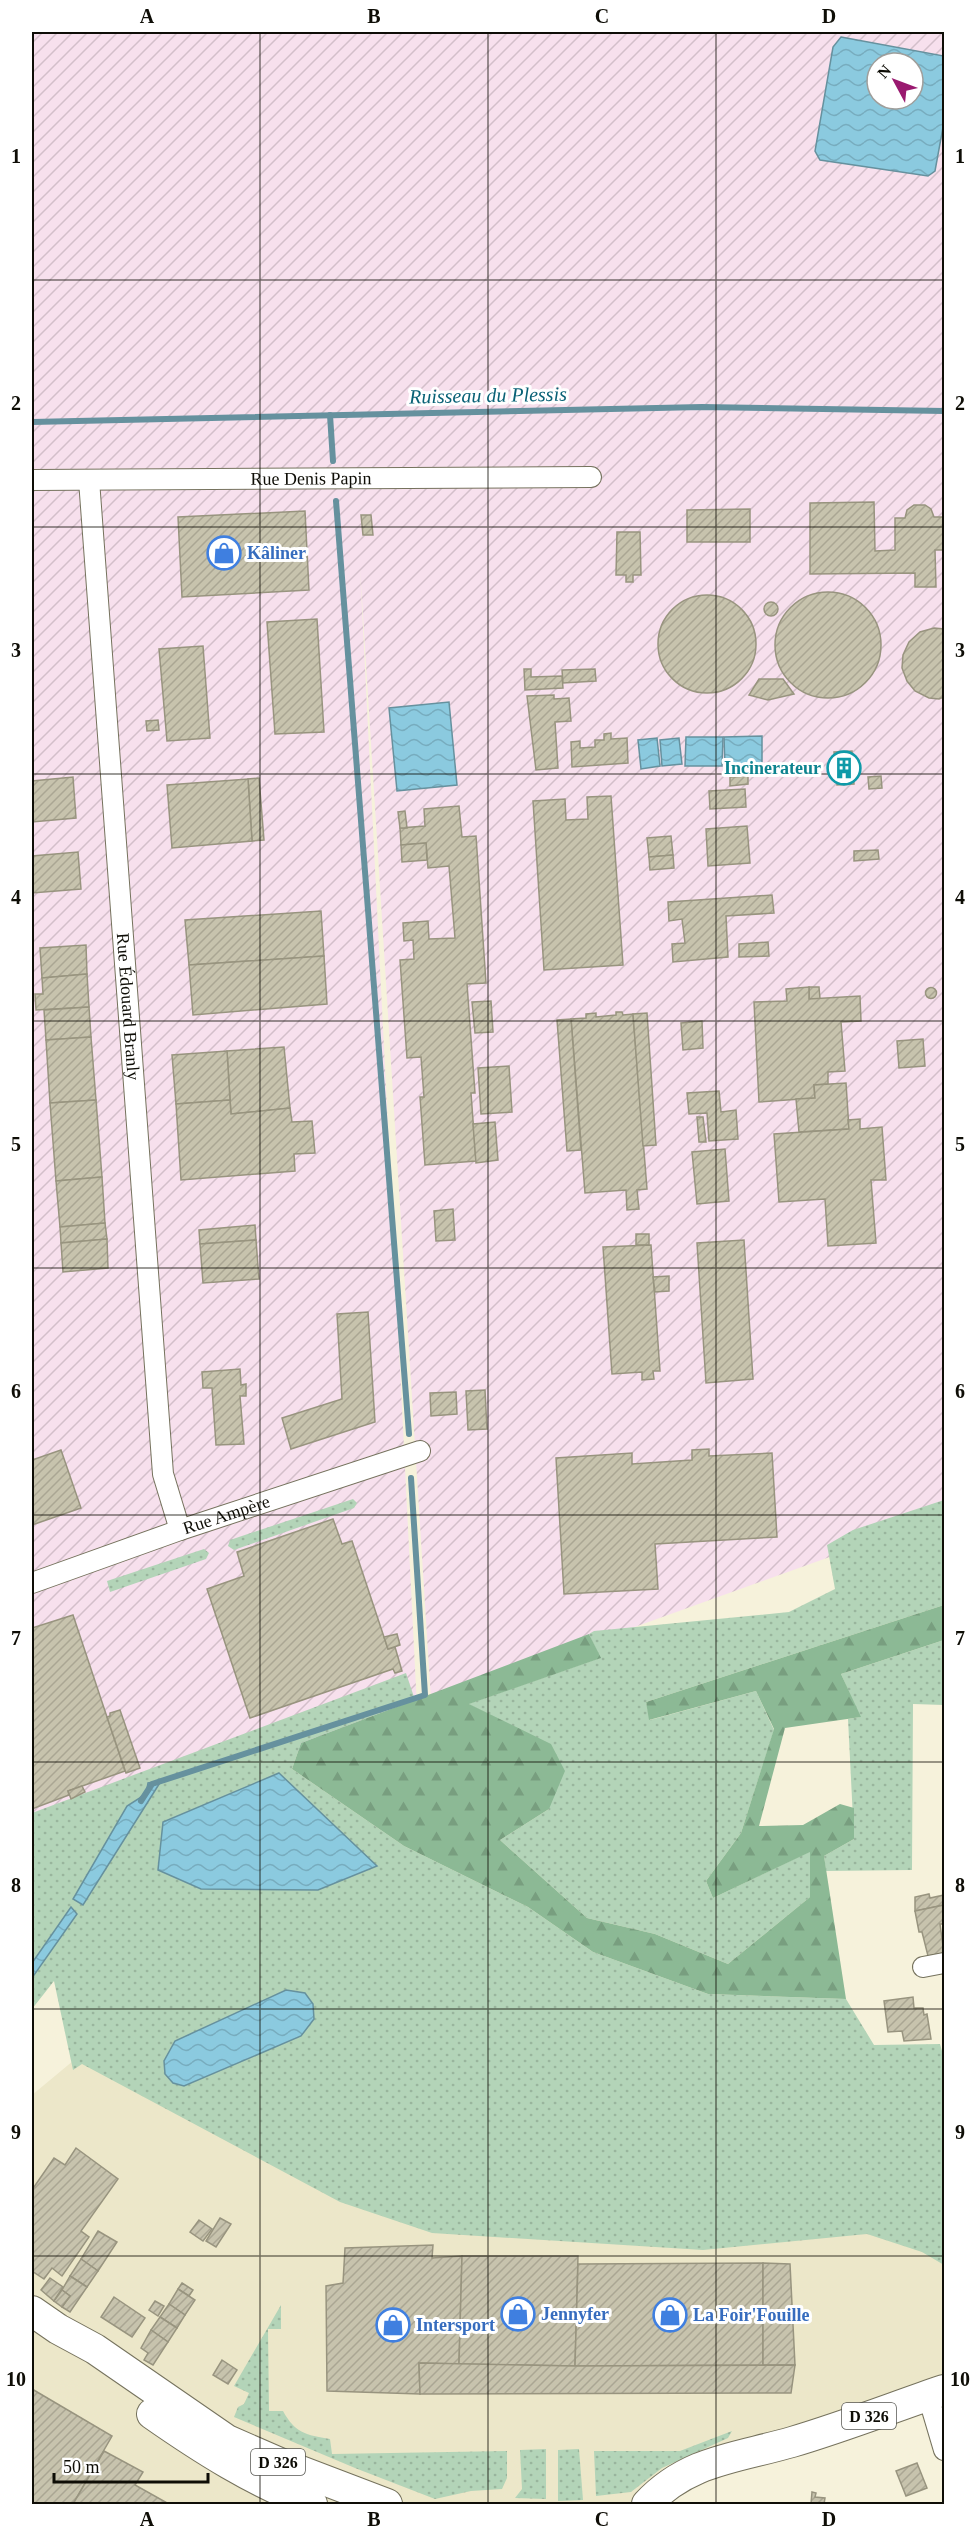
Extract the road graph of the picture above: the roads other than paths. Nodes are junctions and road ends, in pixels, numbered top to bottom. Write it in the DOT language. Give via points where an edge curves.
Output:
graph roads {
  1 [pos="591,477"];
  2 [pos="32,480"];
  3 [pos="89,480"];
  4 [pos="420,1451"];
  5 [pos="180,1530"];
  6 [pos="32,1582"];
  7 [pos="945,1963"];
  8 [pos="923,1966"];
  9 [pos="32,2311"];
  10 [pos="32,2329"];
  11 [pos="936,2393"];
  12 [pos="792,2441"];
  13 [pos="945,2450"];
  14 [pos="312,2505"];
  15 [pos="387,2505"];
  16 [pos="647,2505"];
  17 [pos="672,2505"];
  1 -- 3 [label="street, Rue Denis Papin"];
  2 -- 3 [label="street, Rue Denis Papin"];
  3 -- 5 [label="street, Rue Édouard Branly" via="163,1474"];
  4 -- 5 [label="street, Rue Ampère"];
  5 -- 6 [label="street, Rue Ampère"];
  7 -- 8 [label="street"];
  9 -- 15 [label="main road, D 326" via="95,2349 227,2440"];
  10 -- 14 [label="main road, D 326" via="190,2440 244,2473"];
  11 -- 12 [label="main road, D 326"];
  11 -- 13 [label="street"];
  12 -- 16 [label="main road, D 326" via="700,2466 661,2489"];
  12 -- 17 [label="main road, D 326" via="718,2472 681,2493"];
}
